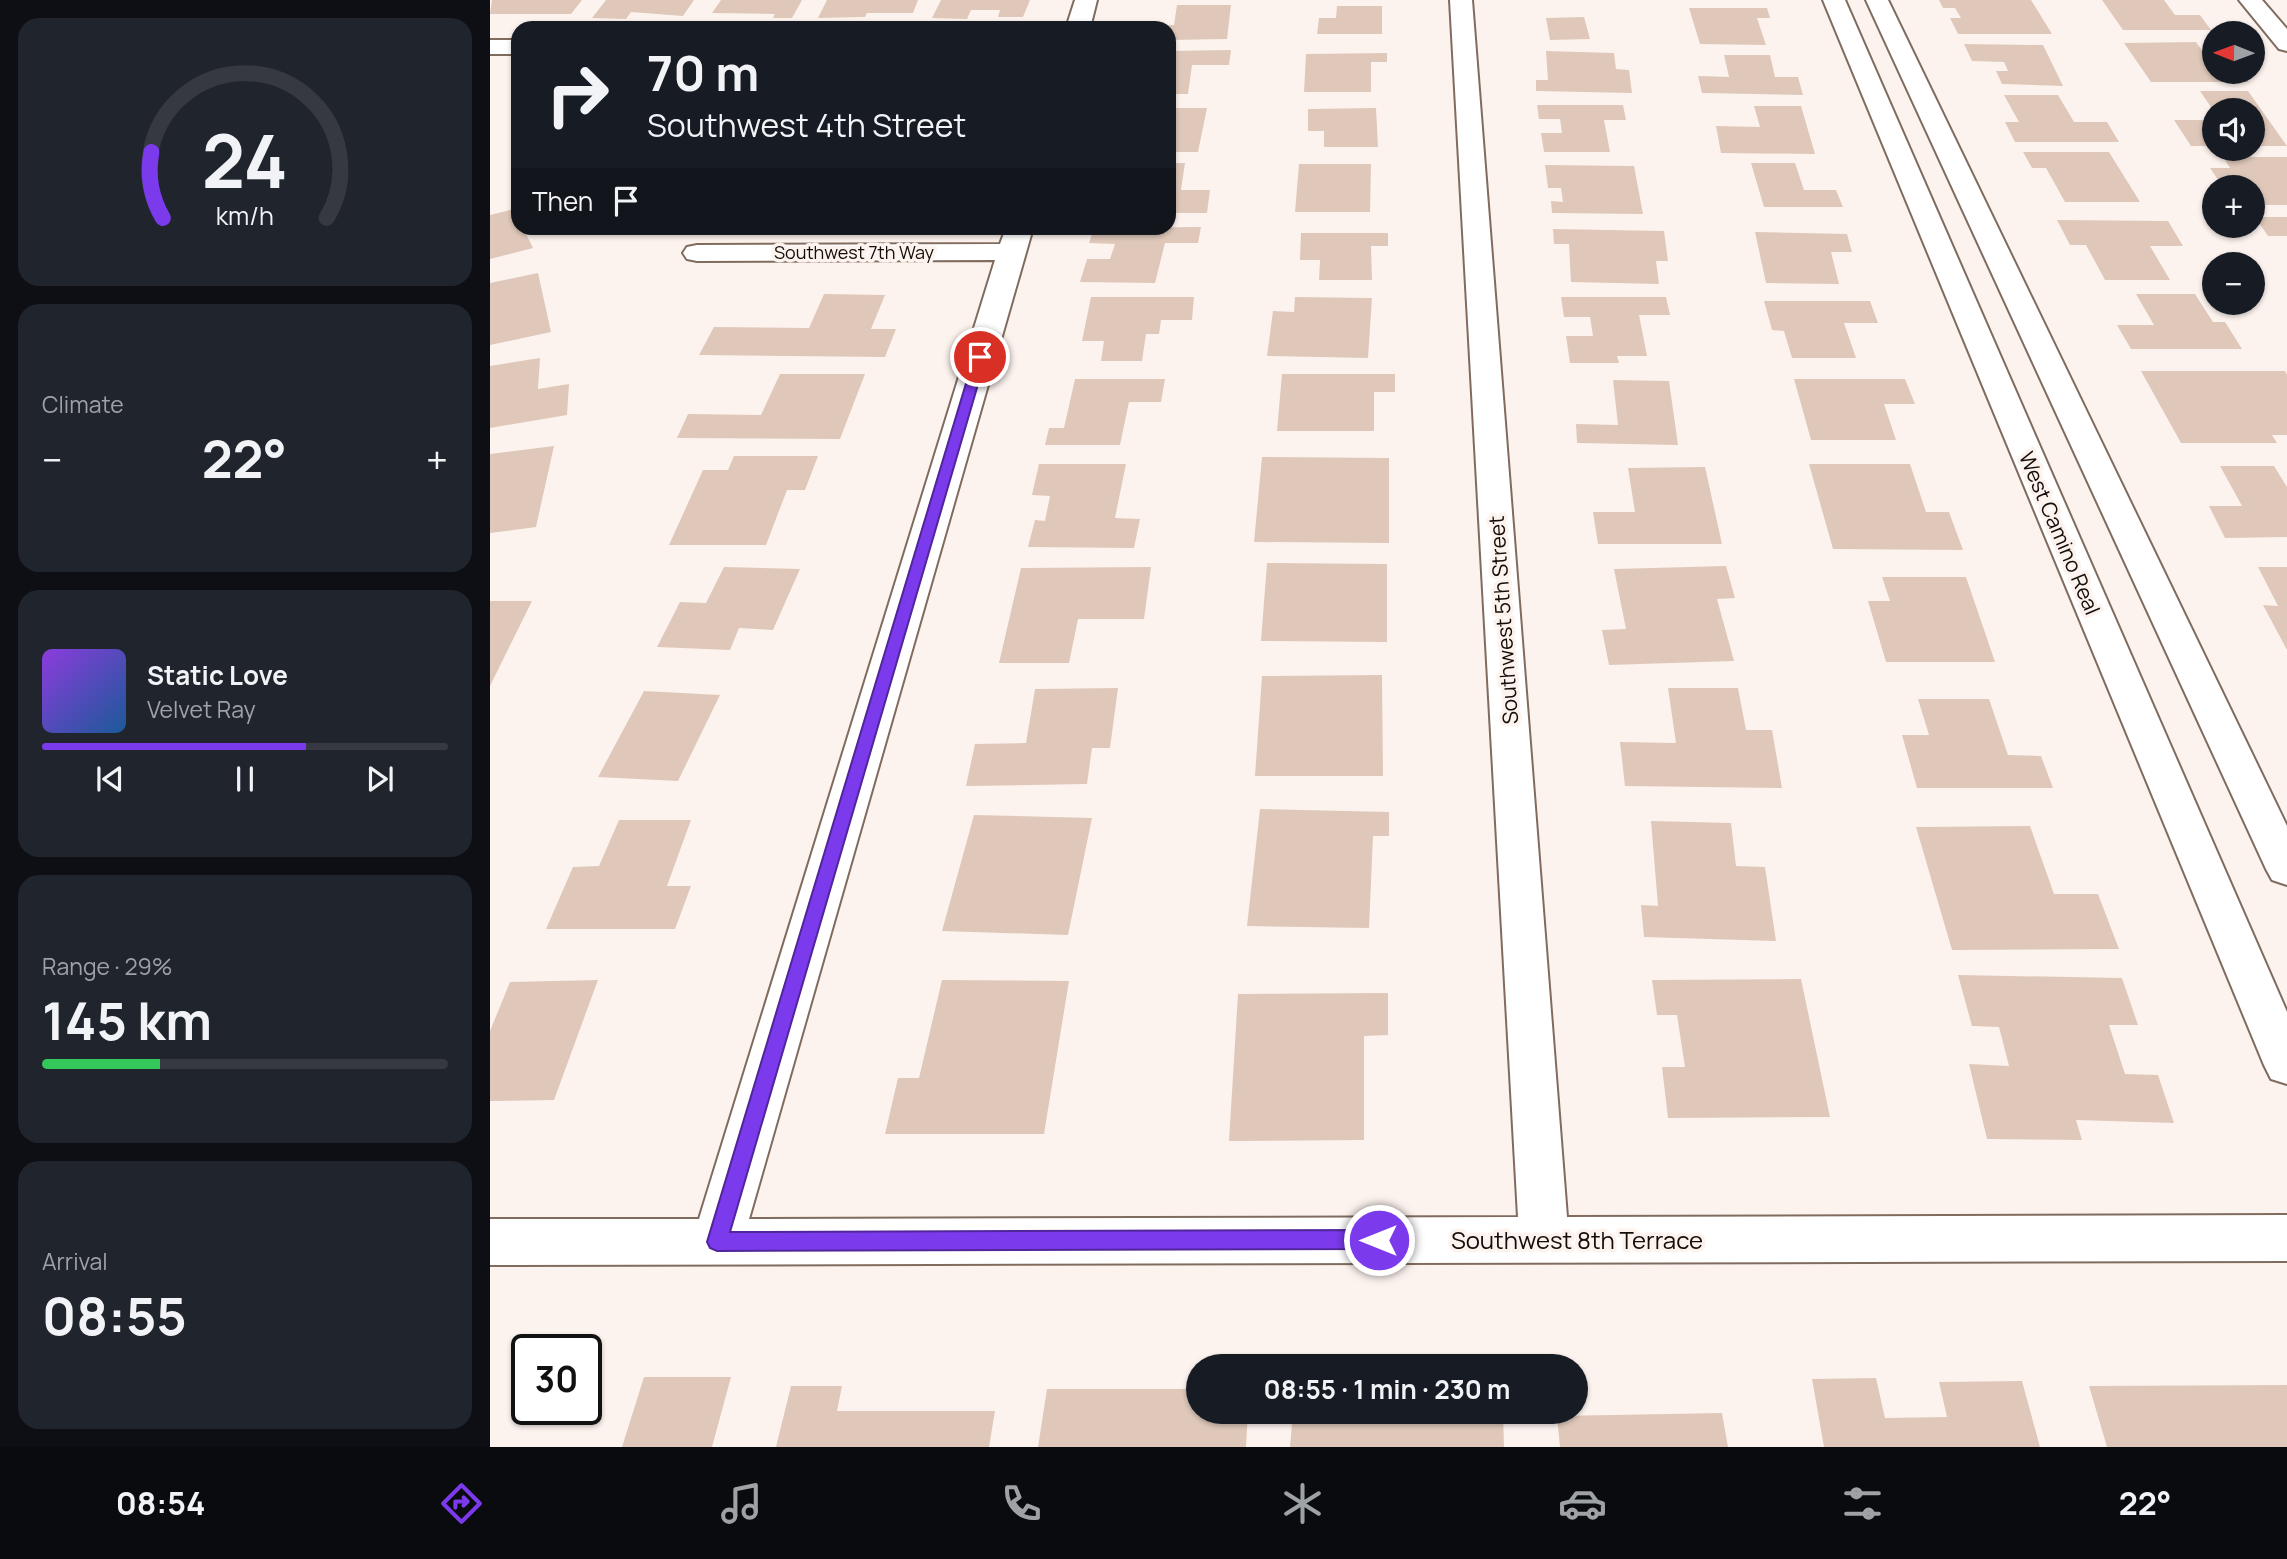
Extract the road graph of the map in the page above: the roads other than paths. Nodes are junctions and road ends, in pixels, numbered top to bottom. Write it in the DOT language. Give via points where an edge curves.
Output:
graph roads {
  1 [pos="1086,0"];
  2 [pos="1461,0"];
  3 [pos="1834,0"];
  4 [pos="1877,0"];
  5 [pos="2250,0"];
  6 [pos="1080,21"];
  7 [pos="2287,44"];
  8 [pos="490,47"];
  9 [pos="511,47"];
  10 [pos="1015,240"];
  11 [pos="697,253"];
  12 [pos="1966,313"];
  13 [pos="2025,313"];
  14 [pos="2287,869"];
  15 [pos="2287,1065"];
  16 [pos="2287,1238"];
  17 [pos="1544,1239"];
  18 [pos="490,1242"];
  19 [pos="717,1242"];
  1 -- 6 [label="street"];
  2 -- 17 [label="street, Southwest 5th Street"];
  3 -- 12 [label="street, West Camino Real"];
  4 -- 13 [label="street"];
  5 -- 7 [label="street"];
  8 -- 9 [label="street"];
  10 -- 11 [label="street, Southwest 7th Way"];
  10 -- 19 [label="street"];
  12 -- 13 [label="street"];
  12 -- 15 [label="street, West Camino Real"];
  13 -- 14 [label="street"];
  16 -- 17 [label="street, Southwest 8th Terrace"];
  17 -- 19 [label="street, Southwest 8th Terrace"];
  18 -- 19 [label="street, Southwest 8th Terrace"];
}
